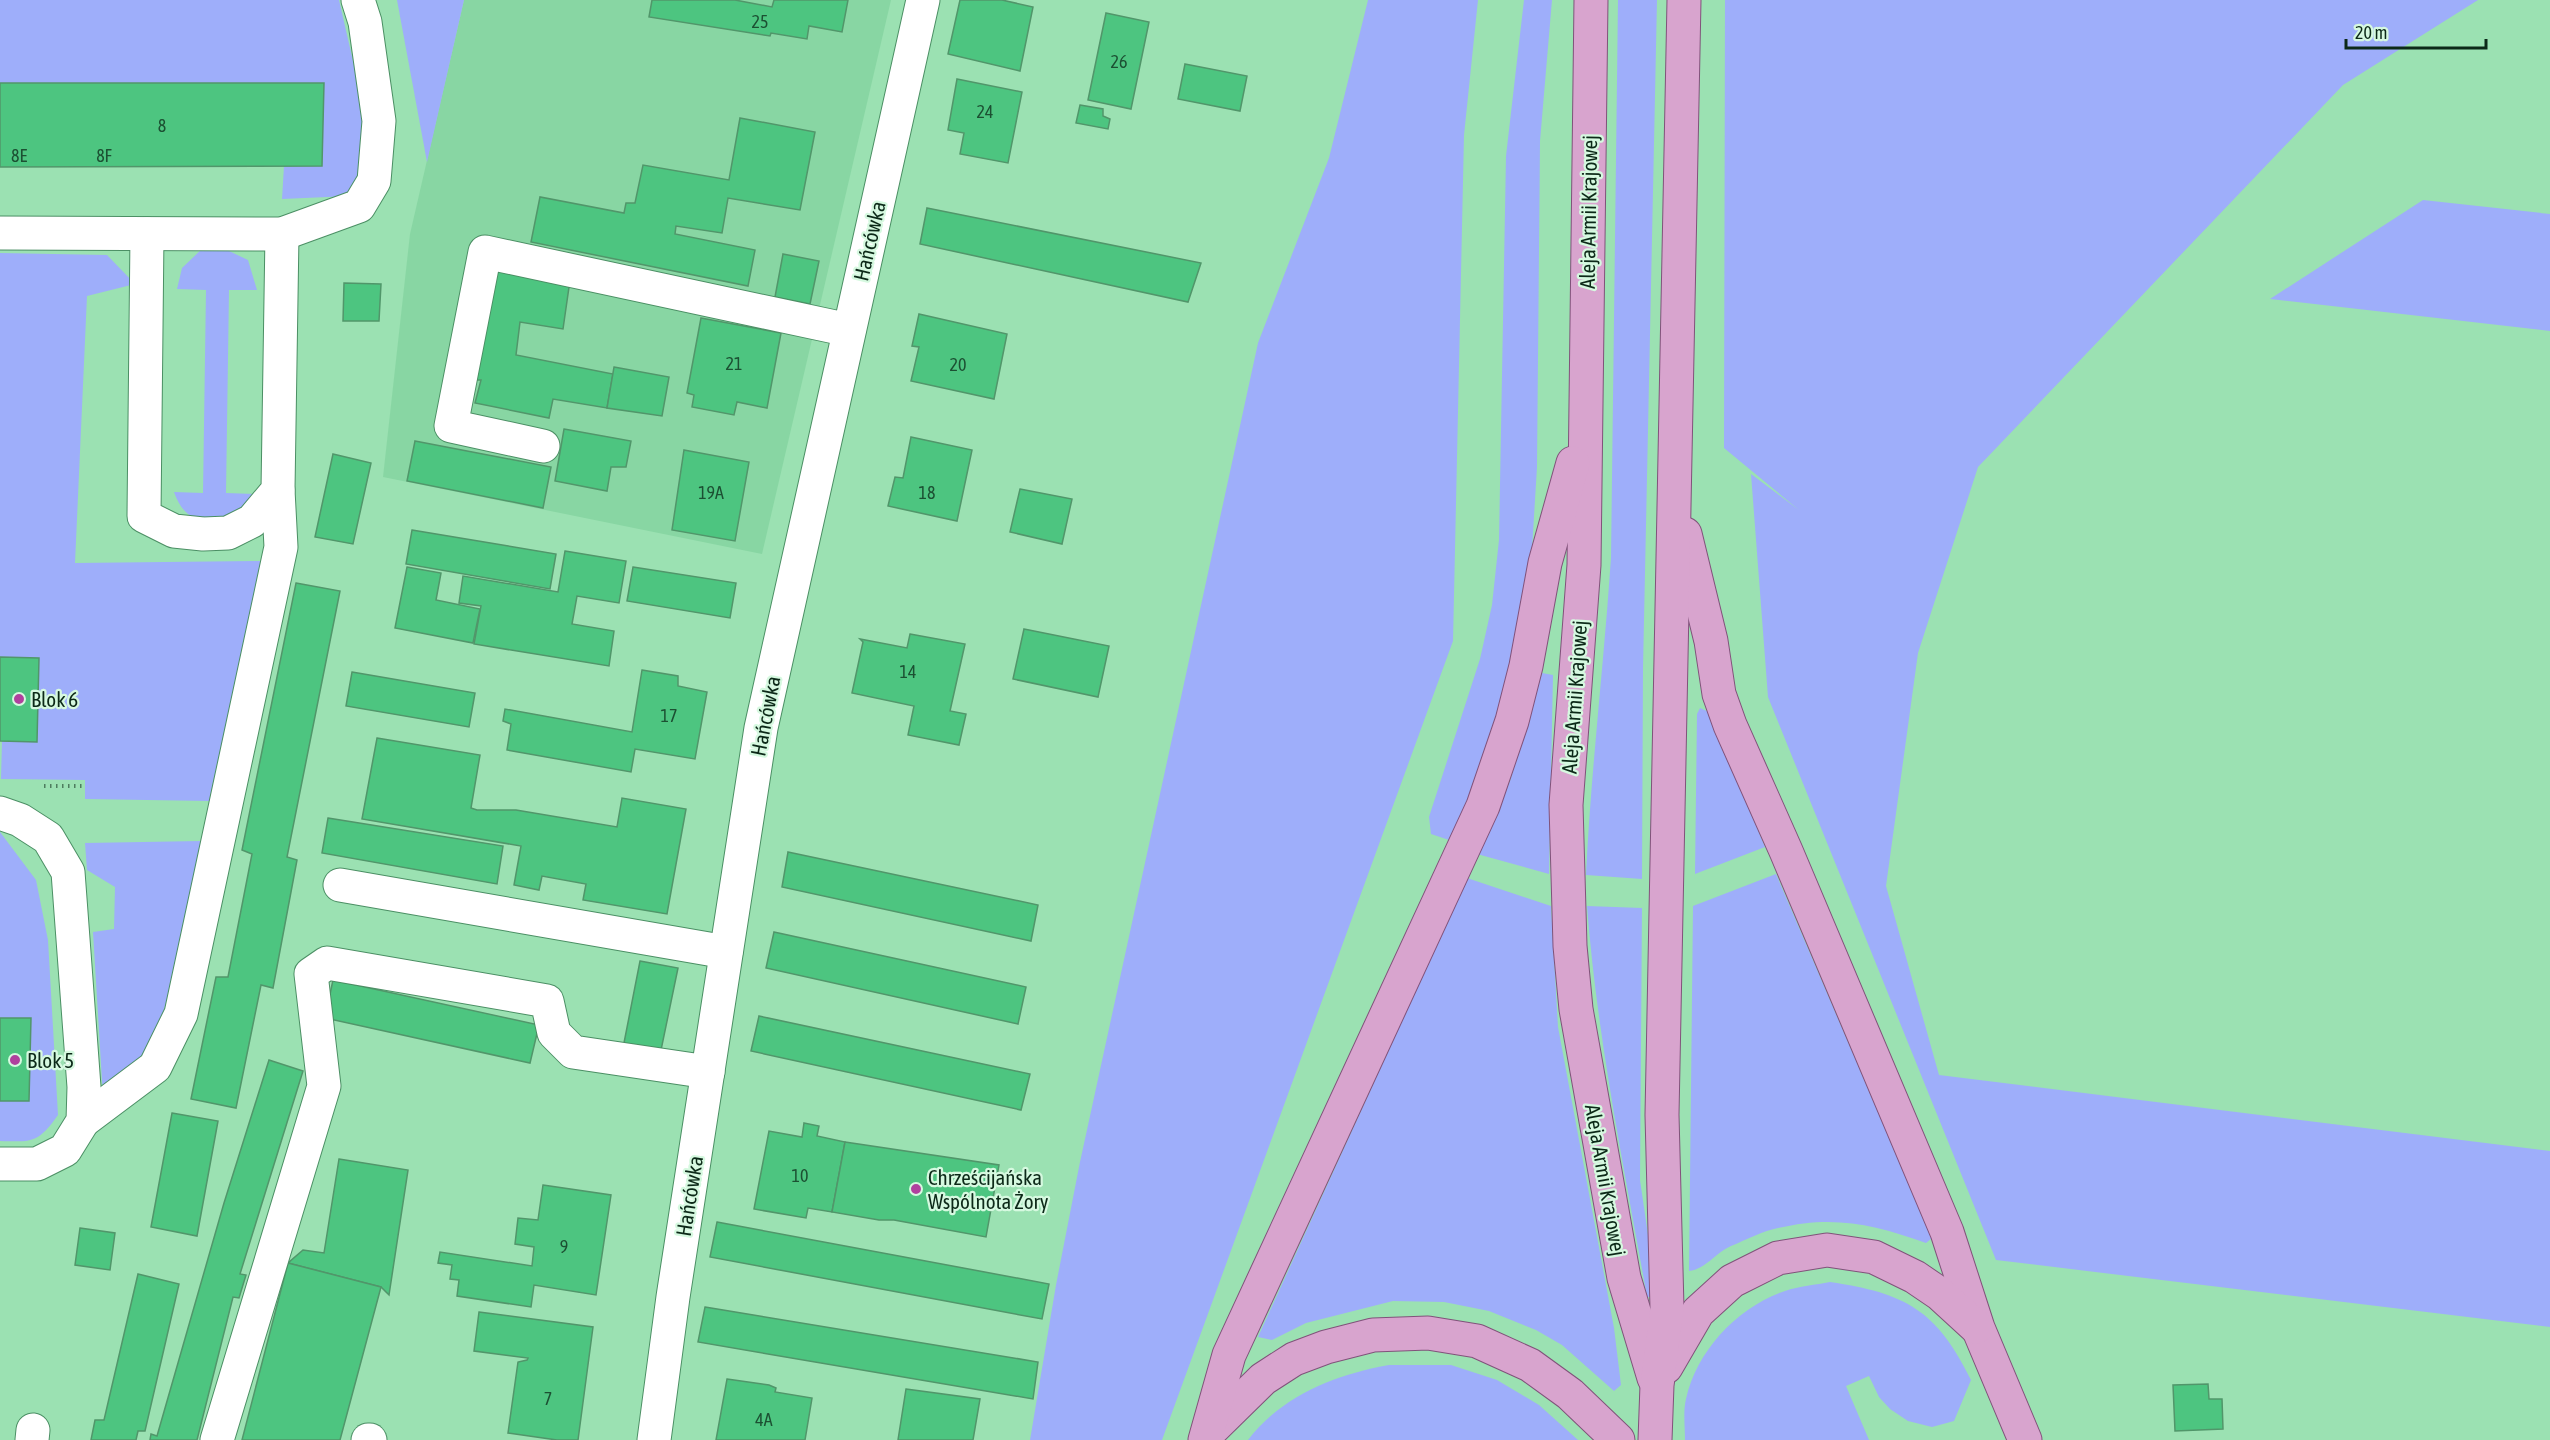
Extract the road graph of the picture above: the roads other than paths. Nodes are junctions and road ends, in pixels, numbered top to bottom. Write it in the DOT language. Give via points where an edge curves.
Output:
graph roads {
  1 [pos="358,0"];
  2 [pos="923,0"];
  3 [pos="1591,0"];
  4 [pos="1684,0"];
  5 [pos="0,233"];
  6 [pos="147,234"];
  7 [pos="282,234"];
  8 [pos="849,330"];
  9 [pos="1585,422"];
  10 [pos="543,447"];
  11 [pos="1674,488"];
  12 [pos="278,490"];
  13 [pos="0,813"];
  14 [pos="340,885"];
  15 [pos="726,952"];
  16 [pos="708,1072"];
  17 [pos="83,1121"];
  18 [pos="0,1164"];
  19 [pos="1978,1328"];
  20 [pos="1657,1385"];
  21 [pos="1206,1437"];
  22 [pos="217,1440"];
  23 [pos="654,1440"];
  24 [pos="1618,1440"];
  25 [pos="1655,1440"];
  26 [pos="2025,1440"];
  1 -- 7 [label="street" via="365,22 379,121 374,181 359,207"];
  2 -- 8 [label="street, Hańcówka"];
  3 -- 9 [label="main road, Aleja Armii Krajowej"];
  4 -- 11 [label="main road, Aleja Armii Krajowej"];
  5 -- 6 [label="street"];
  6 -- 7 [label="street"];
  6 -- 12 [label="street" via="144,516 174,531 228,533 252,521"];
  7 -- 12 [label="street"];
  8 -- 10 [label="street" via="485,252 451,426"];
  8 -- 15 [label="street, Hańcówka" via="761,728"];
  9 -- 20 [label="main road, Aleja Armii Krajowej" via="1584,565 1566,804 1570,946 1576,1009 1624,1278"];
  9 -- 21 [label="main road" via="1545,563 1512,721 1483,806 1229,1355"];
  11 -- 19 [label="main road" via="1711,641 1719,694 1947,1232"];
  11 -- 20 [label="main road, Aleja Armii Krajowej" via="1662,1115 1667,1308"];
  12 -- 17 [label="street" via="281,547 181,1014 156,1067"];
  13 -- 17 [label="street" via="20,820 48,838 68,872 84,1087"];
  14 -- 15 [label="street"];
  15 -- 16 [label="street, Hańcówka"];
  16 -- 22 [label="street" via="573,1052 554,1033 547,1001 327,963 311,974 324,1086"];
  16 -- 23 [label="street, Hańcówka"];
  17 -- 18 [label="street" via="65,1150 38,1164"];
  19 -- 20 [label="main road" via="1940,1294 1874,1257 1827,1250 1778,1258 1732,1281 1698,1312"];
  19 -- 26 [label="main road"];
  20 -- 25 [label="main road, Aleja Armii Krajowej"];
  21 -- 24 [label="main road" via="1263,1379 1294,1359 1372,1335 1428,1333 1477,1341 1530,1365 1570,1394"];
}
